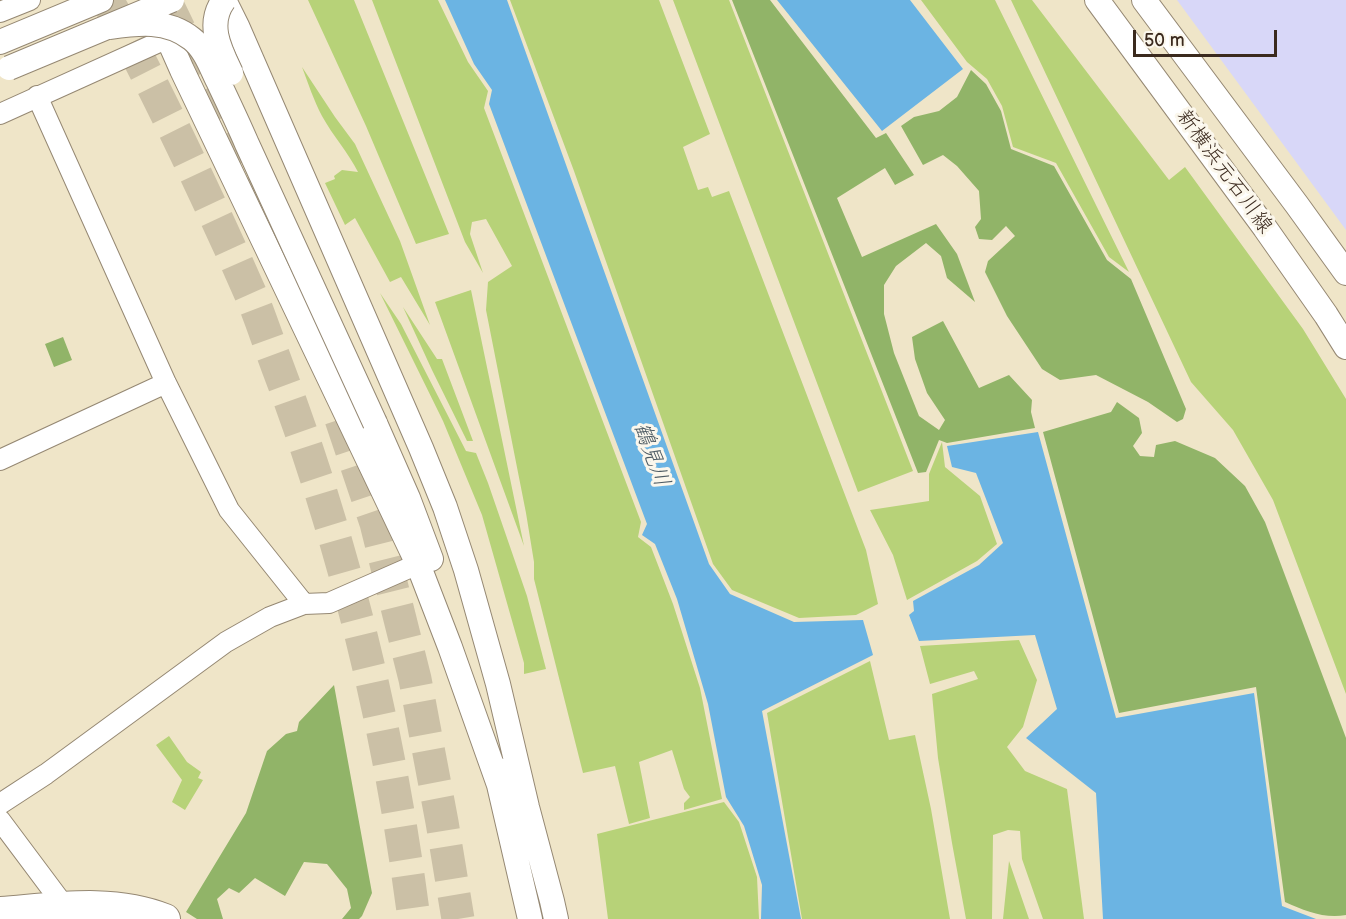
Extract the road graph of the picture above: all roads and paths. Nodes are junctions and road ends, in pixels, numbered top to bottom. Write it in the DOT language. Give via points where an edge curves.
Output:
graph roads {
  1 [pos="30,0"];
  2 [pos="101,0"];
  3 [pos="151,0"];
  4 [pos="172,0"];
  5 [pos="224,0"];
  6 [pos="1098,0"];
  7 [pos="1144,0"];
  8 [pos="0,12"];
  9 [pos="109,27"];
  10 [pos="168,38"];
  11 [pos="0,42"];
  12 [pos="4,69"];
  13 [pos="37,96"];
  14 [pos="0,114"];
  15 [pos="1346,273"];
  16 [pos="1346,347"];
  17 [pos="166,383"];
  18 [pos="381,420"];
  19 [pos="0,460"];
  20 [pos="418,564"];
  21 [pos="304,604"];
  22 [pos="499,785"];
  23 [pos="0,804"];
  24 [pos="527,807"];
  25 [pos="0,820"];
  26 [pos="0,912"];
  27 [pos="68,913"];
  28 [pos="165,919"];
  29 [pos="530,919"];
  30 [pos="556,919"];
  1 -- 8 [label="street"];
  2 -- 11 [label="street"];
  3 -- 10 [label="street"];
  4 -- 9 [label="street, bridge"];
  5 -- 18 [label="street, bridge" via="216,15 219,48"];
  5 -- 24 [label="street" via="445,507 498,684"];
  6 -- 16 [label="street, 新横浜元石川線" via="1265,228"];
  7 -- 15 [label="street, 新横浜元石川線"];
  9 -- 12 [label="street, bridge"];
  9 -- 18 [label="street, bridge" via="134,23 164,25 194,40 205,55"];
  10 -- 13 [label="street"];
  10 -- 20 [label="street"];
  13 -- 14 [label="street"];
  13 -- 17 [label="street"];
  17 -- 19 [label="street"];
  17 -- 21 [label="street" via="229,510"];
  18 -- 22 [label="street" via="474,677 494,750"];
  18 -- 24 [label="street" via="419,493 448,568"];
  20 -- 21 [label="street" via="329,603"];
  20 -- 22 [label="street"];
  21 -- 23 [label="street" via="270,617 226,642"];
  22 -- 29 [label="street"];
  24 -- 30 [label="street"];
  25 -- 27 [label="street"];
  26 -- 27 [label="main road"];
  27 -- 28 [label="main road" via="119,908"];
}
